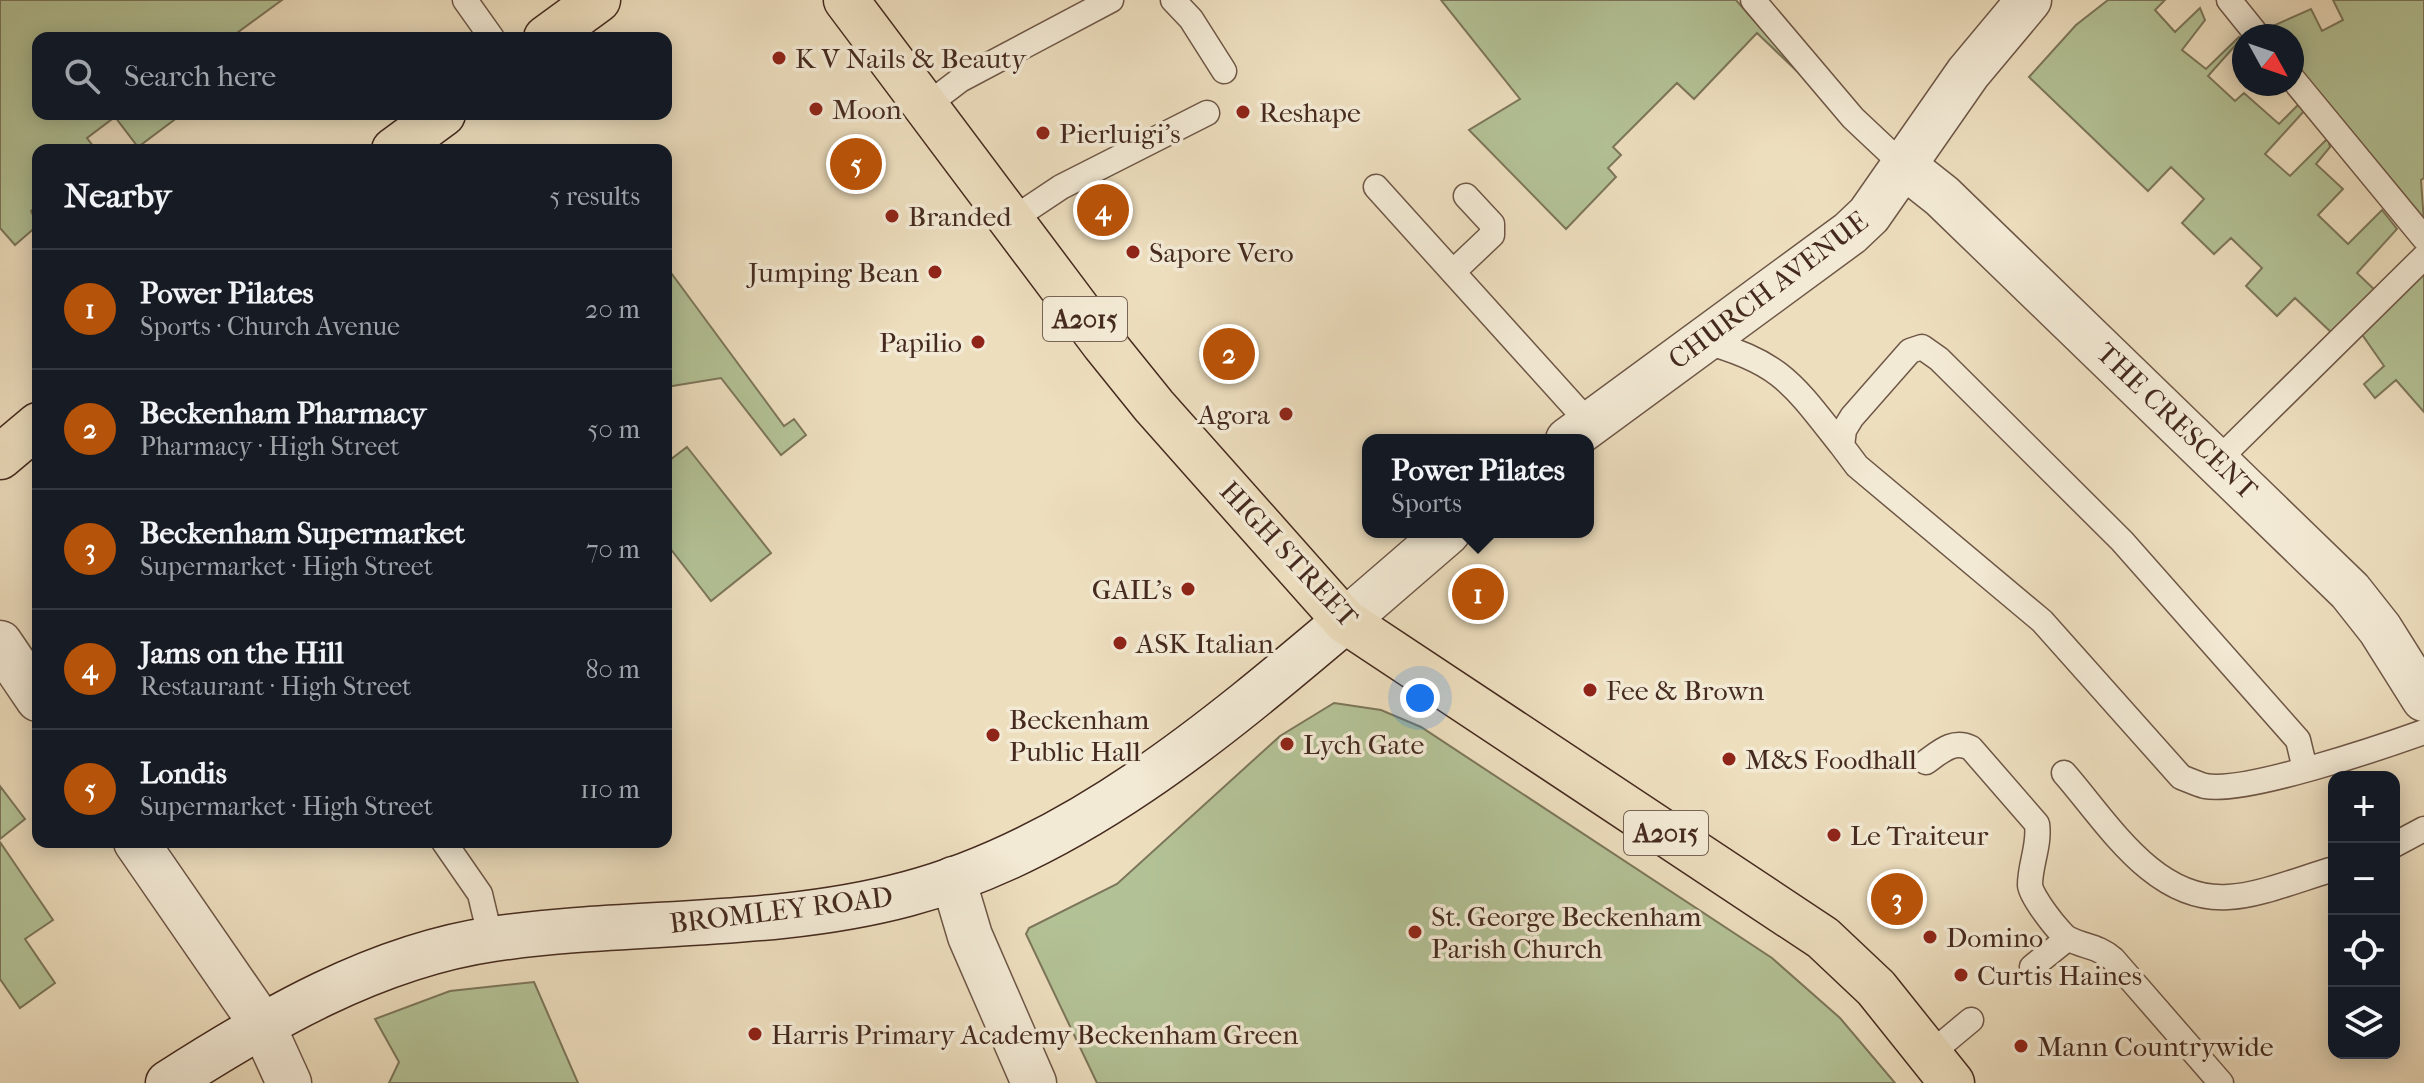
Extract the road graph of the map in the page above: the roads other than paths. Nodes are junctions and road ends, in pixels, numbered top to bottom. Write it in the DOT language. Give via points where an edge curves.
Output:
graph roads {
  1 [pos="465,0"];
  2 [pos="598,0"];
  3 [pos="846,0"];
  4 [pos="1111,0"];
  5 [pos="1173,0"];
  6 [pos="1753,0"];
  7 [pos="2029,0"];
  8 [pos="2229,0"];
  9 [pos="2248,24"];
  10 [pos="488,32"];
  11 [pos="554,32"];
  12 [pos="1224,71"];
  13 [pos="2304,93"];
  14 [pos="926,106"];
  15 [pos="1207,113"];
  16 [pos="435,120"];
  17 [pos="402,144"];
  18 [pos="1904,166"];
  19 [pos="1376,187"];
  20 [pos="1466,196"];
  21 [pos="1010,221"];
  22 [pos="2424,238"];
  23 [pos="2424,257"];
  24 [pos="1453,272"];
  25 [pos="1702,341"];
  26 [pos="32,430"];
  27 [pos="1579,432"];
  28 [pos="1842,446"];
  29 [pos="0,457"];
  30 [pos="2218,460"];
  31 [pos="1441,538"];
  32 [pos="1345,621"];
  33 [pos="0,643"];
  34 [pos="32,690"];
  35 [pos="2424,699"];
  36 [pos="2424,732"];
  37 [pos="1926,762"];
  38 [pos="2305,769"];
  39 [pos="2064,773"];
  40 [pos="2424,829"];
  41 [pos="2398,843"];
  42 [pos="140,848"];
  43 [pos="448,848"];
  44 [pos="2328,871"];
  45 [pos="953,879"];
  46 [pos="2067,939"];
  47 [pos="491,940"];
  48 [pos="2032,967"];
  49 [pos="1971,1020"];
  50 [pos="263,1026"];
  51 [pos="1941,1069"];
  52 [pos="168,1083"];
  53 [pos="289,1083"];
  54 [pos="1034,1083"];
  55 [pos="2221,1083"];
  1 -- 10 [label="lane"];
  2 -- 11 [label="main road"];
  3 -- 14 [label="main road, HIGH STREET / A2015"];
  4 -- 14 [label="lane" via="970,74"];
  5 -- 12 [label="lane"];
  6 -- 18 [label="lane" via="1853,118"];
  7 -- 18 [label="street, CHURCH AVENUE" via="1968,73"];
  8 -- 9 [label="lane"];
  13 -- 22 [label="lane"];
  14 -- 21 [label="main road, HIGH STREET / A2015"];
  15 -- 21 [label="lane" via="1061,187"];
  16 -- 17 [label="main road"];
  18 -- 25 [label="street, CHURCH AVENUE" via="1850,233"];
  18 -- 30 [label="street, THE CRESCENT" via="1942,196"];
  19 -- 24 [label="lane"];
  20 -- 24 [label="lane" via="1492,224 1492,235"];
  21 -- 32 [label="main road, HIGH STREET / A2015" via="1154,406"];
  23 -- 30 [label="lane"];
  24 -- 27 [label="lane"];
  25 -- 27 [label="street, CHURCH AVENUE"];
  25 -- 28 [label="lane" via="1765,363 1799,392"];
  26 -- 29 [label="main road"];
  28 -- 38 [label="lane" via="1857,466 2042,621 2181,777 2205,786 2227,786"];
  28 -- 38 [label="lane" via="1852,417 1910,351 1922,347 2122,541 2250,681 2298,740"];
  30 -- 35 [label="street, THE CRESCENT" via="2350,591"];
  31 -- 32 [label="street"];
  32 -- 45 [label="street, BROMLEY ROAD" via="1117,797 1036,844"];
  32 -- 51 [label="main road, HIGH STREET / A2015" via="1823,938 1876,988"];
  33 -- 34 [label="street"];
  36 -- 38 [label="lane"];
  37 -- 46 [label="lane" via="1951,745 1971,748 2031,814 2038,834 2029,888"];
  39 -- 44 [label="lane" via="2150,870 2173,886 2201,896 2230,898"];
  40 -- 41 [label="lane"];
  42 -- 50 [label="street"];
  43 -- 47 [label="lane" via="480,894"];
  45 -- 47 [label="street, BROMLEY ROAD" via="910,894 830,910"];
  45 -- 54 [label="street" via="970,936"];
  46 -- 48 [label="lane"];
  46 -- 55 [label="lane" via="2092,944 2113,959"];
  47 -- 50 [label="street, BROMLEY ROAD" via="357,980"];
  49 -- 51 [label="lane"];
  50 -- 52 [label="street, BROMLEY ROAD"];
  50 -- 53 [label="street"];
}
